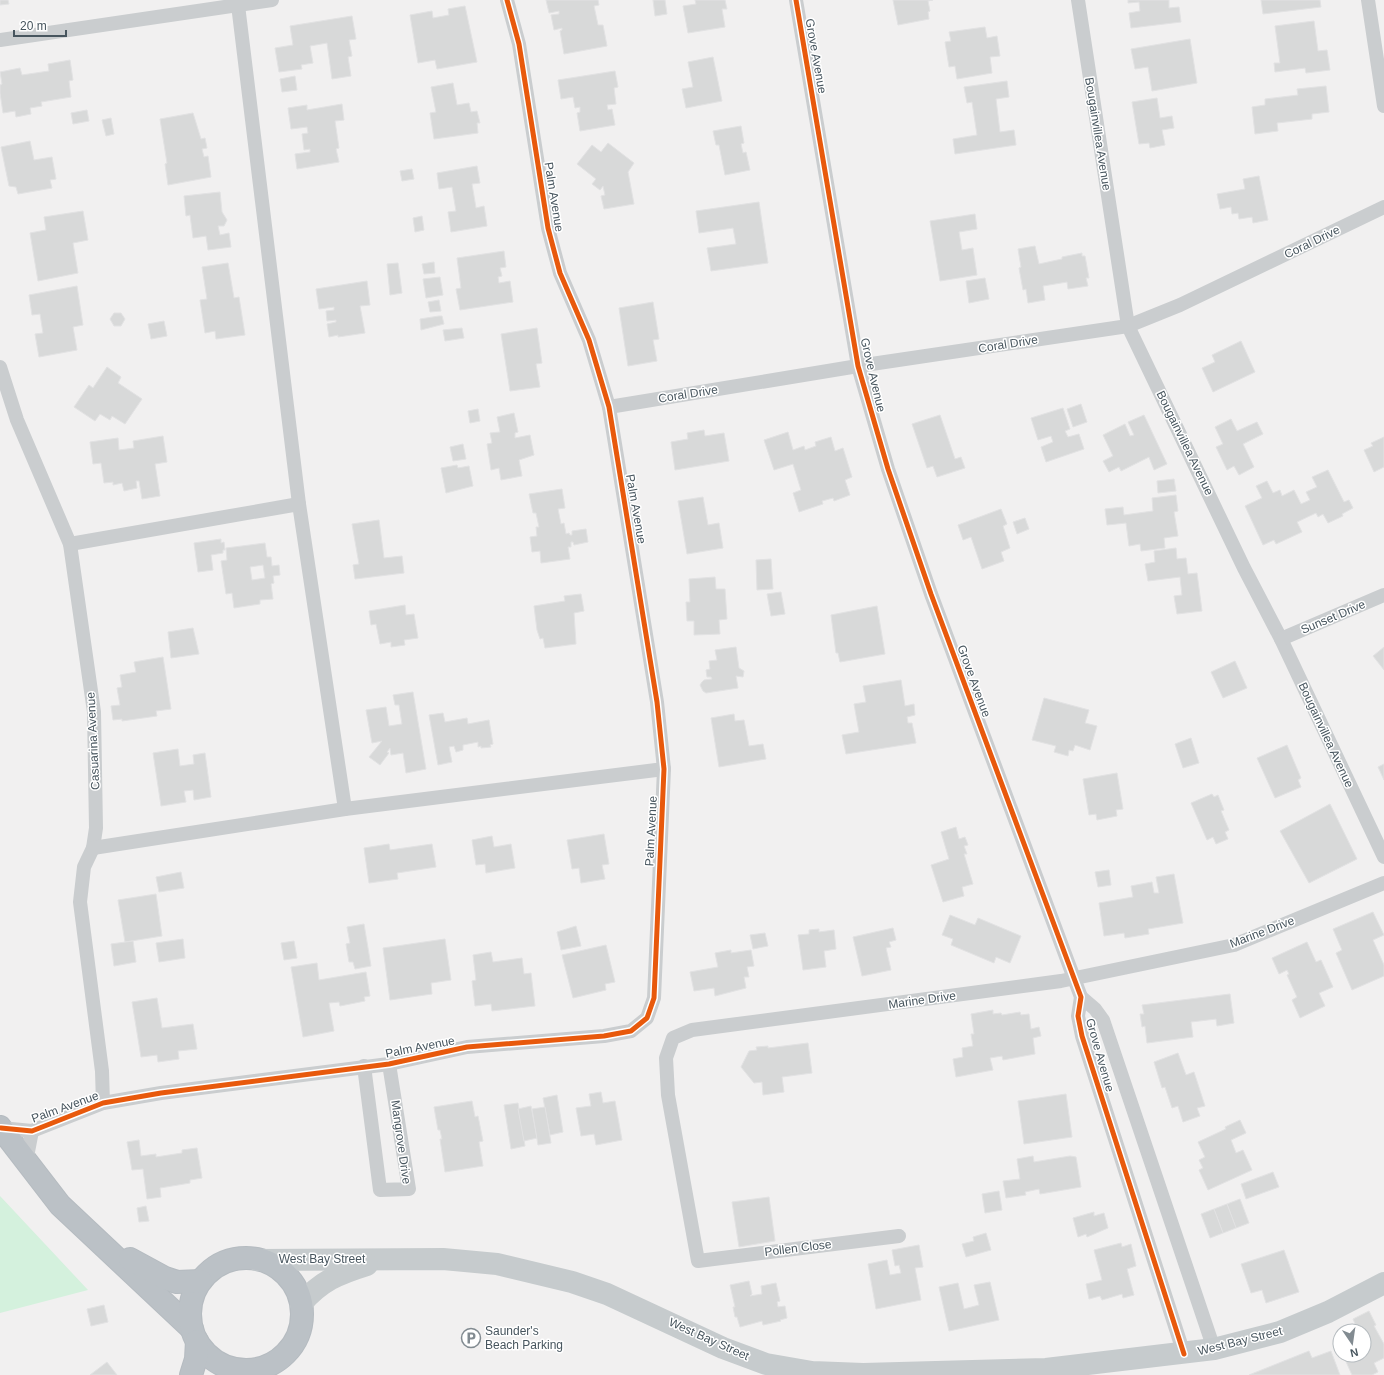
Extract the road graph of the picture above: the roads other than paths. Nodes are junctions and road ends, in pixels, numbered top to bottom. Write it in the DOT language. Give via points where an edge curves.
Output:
graph roads {
  1 [pos="272,0"];
  2 [pos="507,0"];
  3 [pos="796,0"];
  4 [pos="1078,0"];
  5 [pos="1368,0"];
  6 [pos="238,5"];
  7 [pos="0,40"];
  8 [pos="1384,106"];
  9 [pos="1384,207"];
  10 [pos="1128,326"];
  11 [pos="858,366"];
  12 [pos="0,367"];
  13 [pos="610,407"];
  14 [pos="299,504"];
  15 [pos="70,544"];
  16 [pos="1384,595"];
  17 [pos="1281,639"];
  18 [pos="664,769"];
  19 [pos="345,809"];
  20 [pos="93,848"];
  21 [pos="1384,857"];
  22 [pos="1384,883"];
  23 [pos="1074,978"];
  24 [pos="1081,997"];
  25 [pos="389,1064"];
  26 [pos="364,1066"];
  27 [pos="103,1103"];
  28 [pos="1,1127"];
  29 [pos="32,1131"];
  30 [pos="26,1162"];
  31 [pos="90,1234"];
  32 [pos="899,1236"];
  33 [pos="387,1259"];
  34 [pos="257,1260"];
  35 [pos="698,1261"];
  36 [pos="201,1281"];
  37 [pos="1384,1283"];
  38 [pos="301,1304"];
  39 [pos="195,1335"];
  40 [pos="1214,1349"];
  41 [pos="1184,1354"];
  42 [pos="251,1372"];
  43 [pos="191,1375"];
  1 -- 6 [label="street"];
  2 -- 13 [label="street, Palm Avenue" via="519,44 548,228 560,273 589,340"];
  3 -- 11 [label="street, Grove Avenue"];
  4 -- 10 [label="street, Bougainvillea Avenue"];
  5 -- 8 [label="street"];
  6 -- 7 [label="street"];
  6 -- 14 [label="street"];
  9 -- 10 [label="street, Coral Drive" via="1180,305"];
  10 -- 11 [label="street, Coral Drive"];
  10 -- 17 [label="street, Bougainvillea Avenue" via="1244,568"];
  11 -- 13 [label="street, Coral Drive"];
  11 -- 23 [label="street, Grove Avenue" via="888,469 929,587"];
  12 -- 15 [label="street, Casuarina Avenue" via="17,420"];
  13 -- 18 [label="street, Palm Avenue" via="657,702"];
  14 -- 15 [label="street"];
  14 -- 19 [label="street"];
  15 -- 20 [label="street, Casuarina Avenue" via="94,712 96,828"];
  16 -- 17 [label="street, Sunset Drive"];
  17 -- 21 [label="street, Bougainvillea Avenue"];
  18 -- 19 [label="street"];
  18 -- 25 [label="street, Palm Avenue" via="654,998 647,1018 631,1031 604,1036 467,1047"];
  19 -- 20 [label="street"];
  20 -- 27 [label="street, Casuarina Avenue" via="84,867 80,902 102,1071"];
  22 -- 23 [label="street, Marine Drive" via="1234,945"];
  23 -- 24 [label="street, Grove Avenue"];
  23 -- 35 [label="street, Marine Drive" via="692,1030 673,1038 666,1058 668,1095"];
  24 -- 40 [label="street, Grove Avenue" via="1104,1020"];
  24 -- 41 [label="street, Grove Avenue" via="1078,1016 1082,1036"];
  25 -- 26 [label="street, Palm Avenue"];
  25 -- 26 [label="street, Mangrove Drive" via="409,1189 380,1190"];
  26 -- 27 [label="street, Palm Avenue"];
  27 -- 29 [label="street, Palm Avenue"];
  28 -- 29 [label="street, Palm Avenue"];
  28 -- 30 [label="highway"];
  29 -- 30 [label="street, Palm Avenue"];
  30 -- 31 [label="highway" via="60,1205"];
  31 -- 36 [label="highway" via="165,1278 177,1282"];
  31 -- 39 [label="highway"];
  32 -- 35 [label="street, Pollen Close"];
  33 -- 34 [label="main road, West Bay Street"];
  33 -- 38 [label="main road, West Bay Street" via="346,1271 324,1282"];
  33 -- 41 [label="main road, West Bay Street" via="497,1264 572,1282 641,1308 723,1348 766,1364 812,1372 863,1374 1046,1370"];
  34 -- 36 [label="highway, West Bay Street" via="232,1260 220,1265"];
  34 -- 38 [label="highway, West Bay Street" via="281,1271 294,1286"];
  36 -- 39 [label="highway, West Bay Street" via="190,1309"];
  37 -- 40 [label="main road, West Bay Street" via="1328,1312 1280,1332"];
  38 -- 42 [label="highway, West Bay Street" via="302,1318 299,1330 289,1349 273,1363"];
  39 -- 42 [label="highway, West Bay Street" via="212,1359"];
  39 -- 43 [label="highway, West Bay Street" via="196,1359"];
  40 -- 41 [label="main road, West Bay Street"];
}
